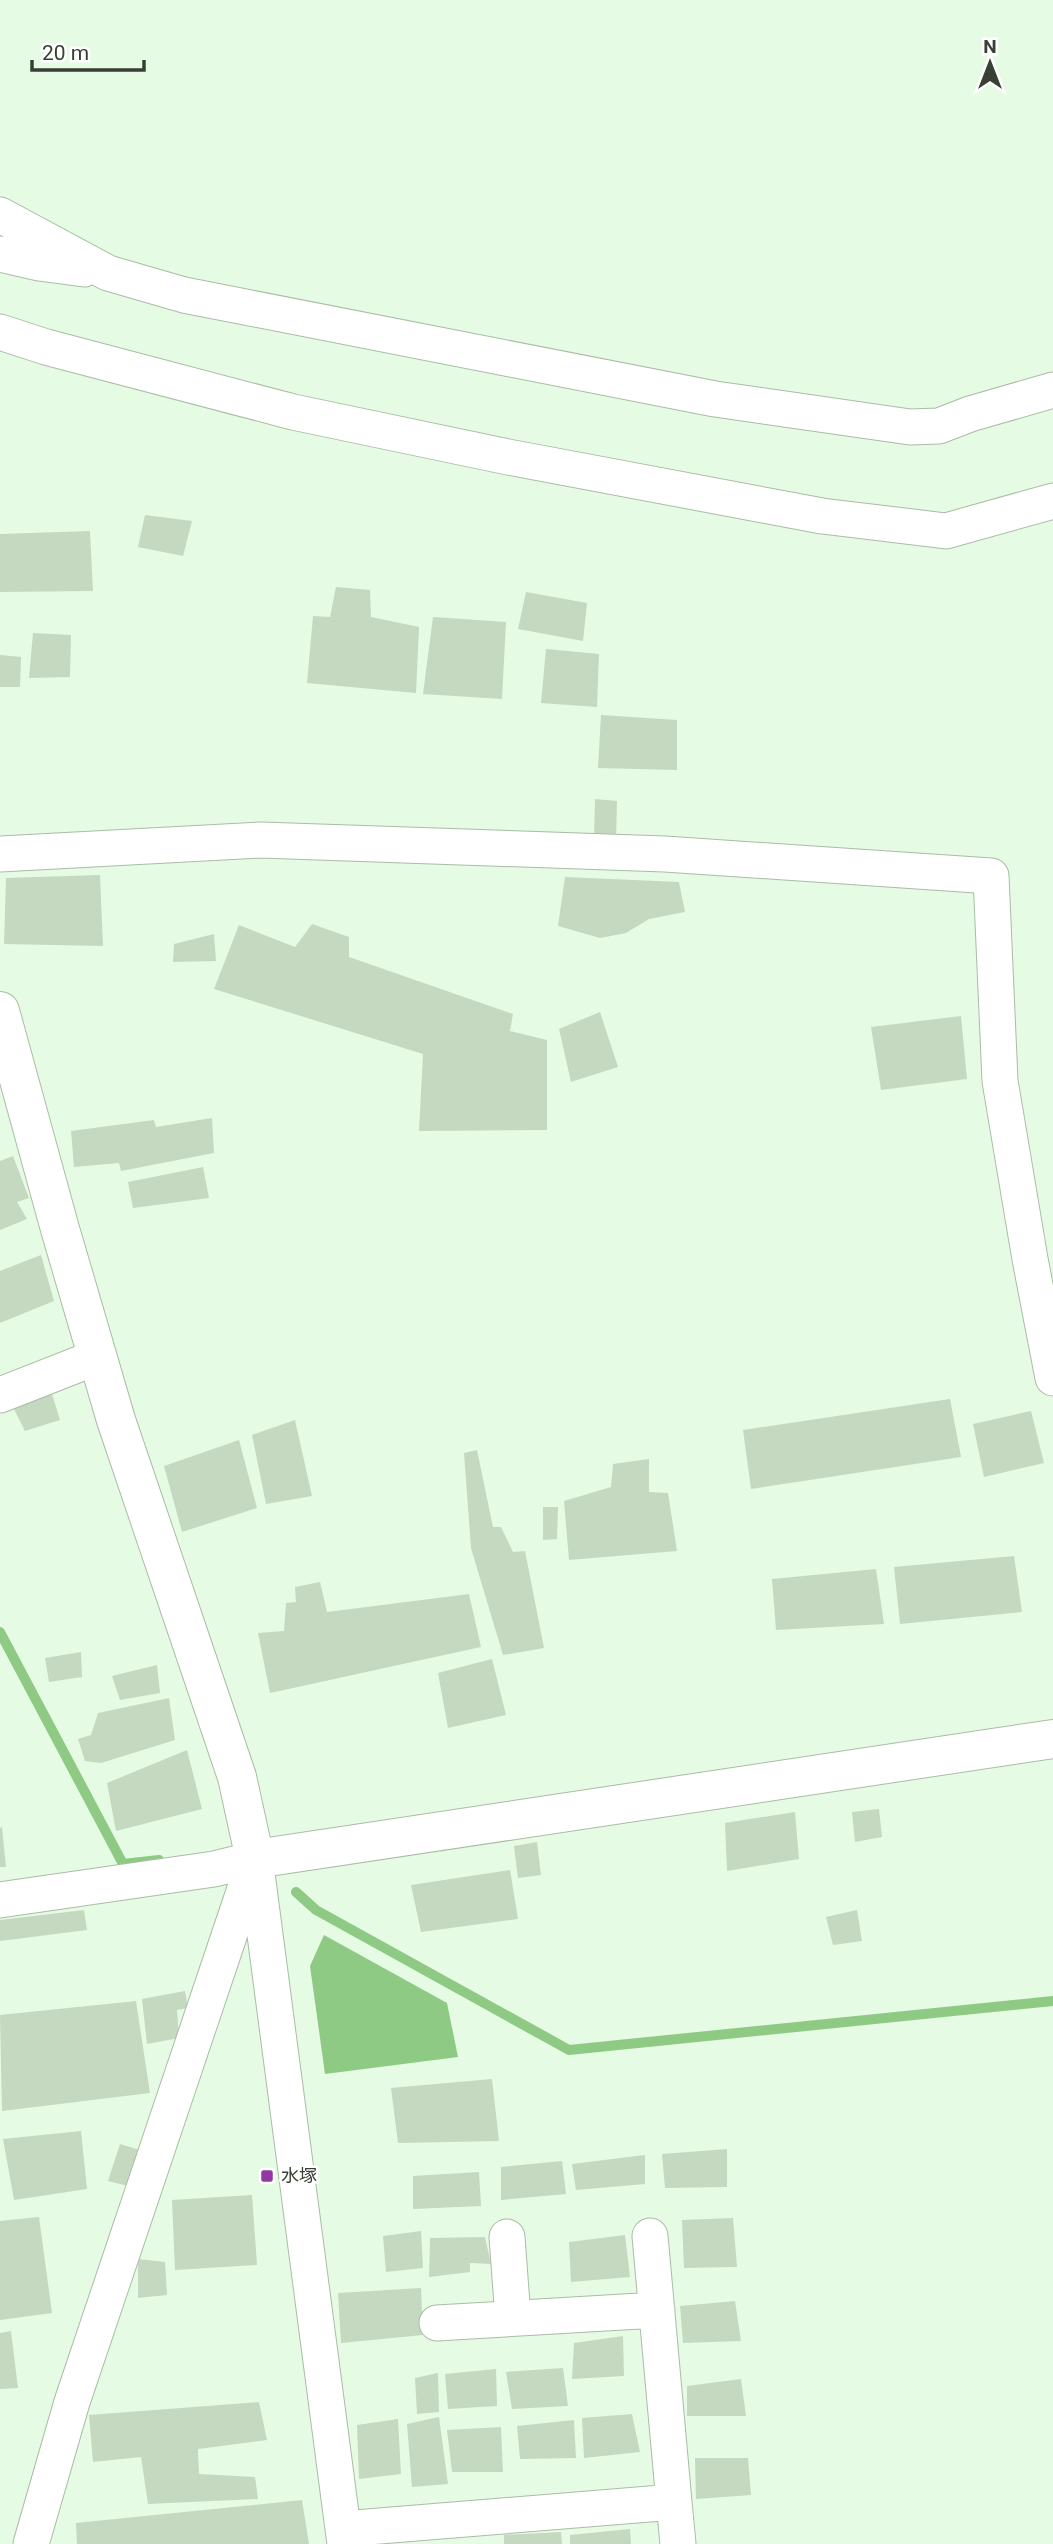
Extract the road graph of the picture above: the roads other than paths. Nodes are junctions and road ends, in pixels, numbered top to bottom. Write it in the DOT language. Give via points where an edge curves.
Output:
graph roads {
  1 [pos="0,215"];
  2 [pos="0,254"];
  3 [pos="108,273"];
  4 [pos="0,332"];
  5 [pos="1053,390"];
  6 [pos="1053,501"];
  7 [pos="0,853"];
  8 [pos="0,1011"];
  9 [pos="97,1357"];
  10 [pos="1053,1378"];
  11 [pos="0,1395"];
  12 [pos="1053,1739"];
  13 [pos="255,1859"];
  14 [pos="0,1900"];
  15 [pos="650,2236"];
  16 [pos="508,2237"];
  17 [pos="657,2310"];
  18 [pos="513,2318"];
  19 [pos="437,2323"];
  20 [pos="674,2502"];
  21 [pos="344,2537"];
  22 [pos="31,2544"];
  23 [pos="678,2544"];
  1 -- 3 [label="street"];
  2 -- 3 [label="street"];
  3 -- 5 [label="street" via="184,295 715,399 910,427 939,426"];
  4 -- 6 [label="street" via="293,412 822,516 946,531"];
  7 -- 10 [label="street" via="261,839 665,855 990,876 1000,1081"];
  8 -- 9 [label="street"];
  9 -- 11 [label="street"];
  9 -- 13 [label="street" via="237,1777"];
  12 -- 13 [label="street"];
  13 -- 14 [label="street"];
  13 -- 21 [label="street"];
  13 -- 22 [label="street" via="72,2402"];
  15 -- 17 [label="street"];
  16 -- 18 [label="street"];
  17 -- 18 [label="street"];
  17 -- 20 [label="street"];
  18 -- 19 [label="street"];
  20 -- 21 [label="street"];
  20 -- 23 [label="street"];
}
